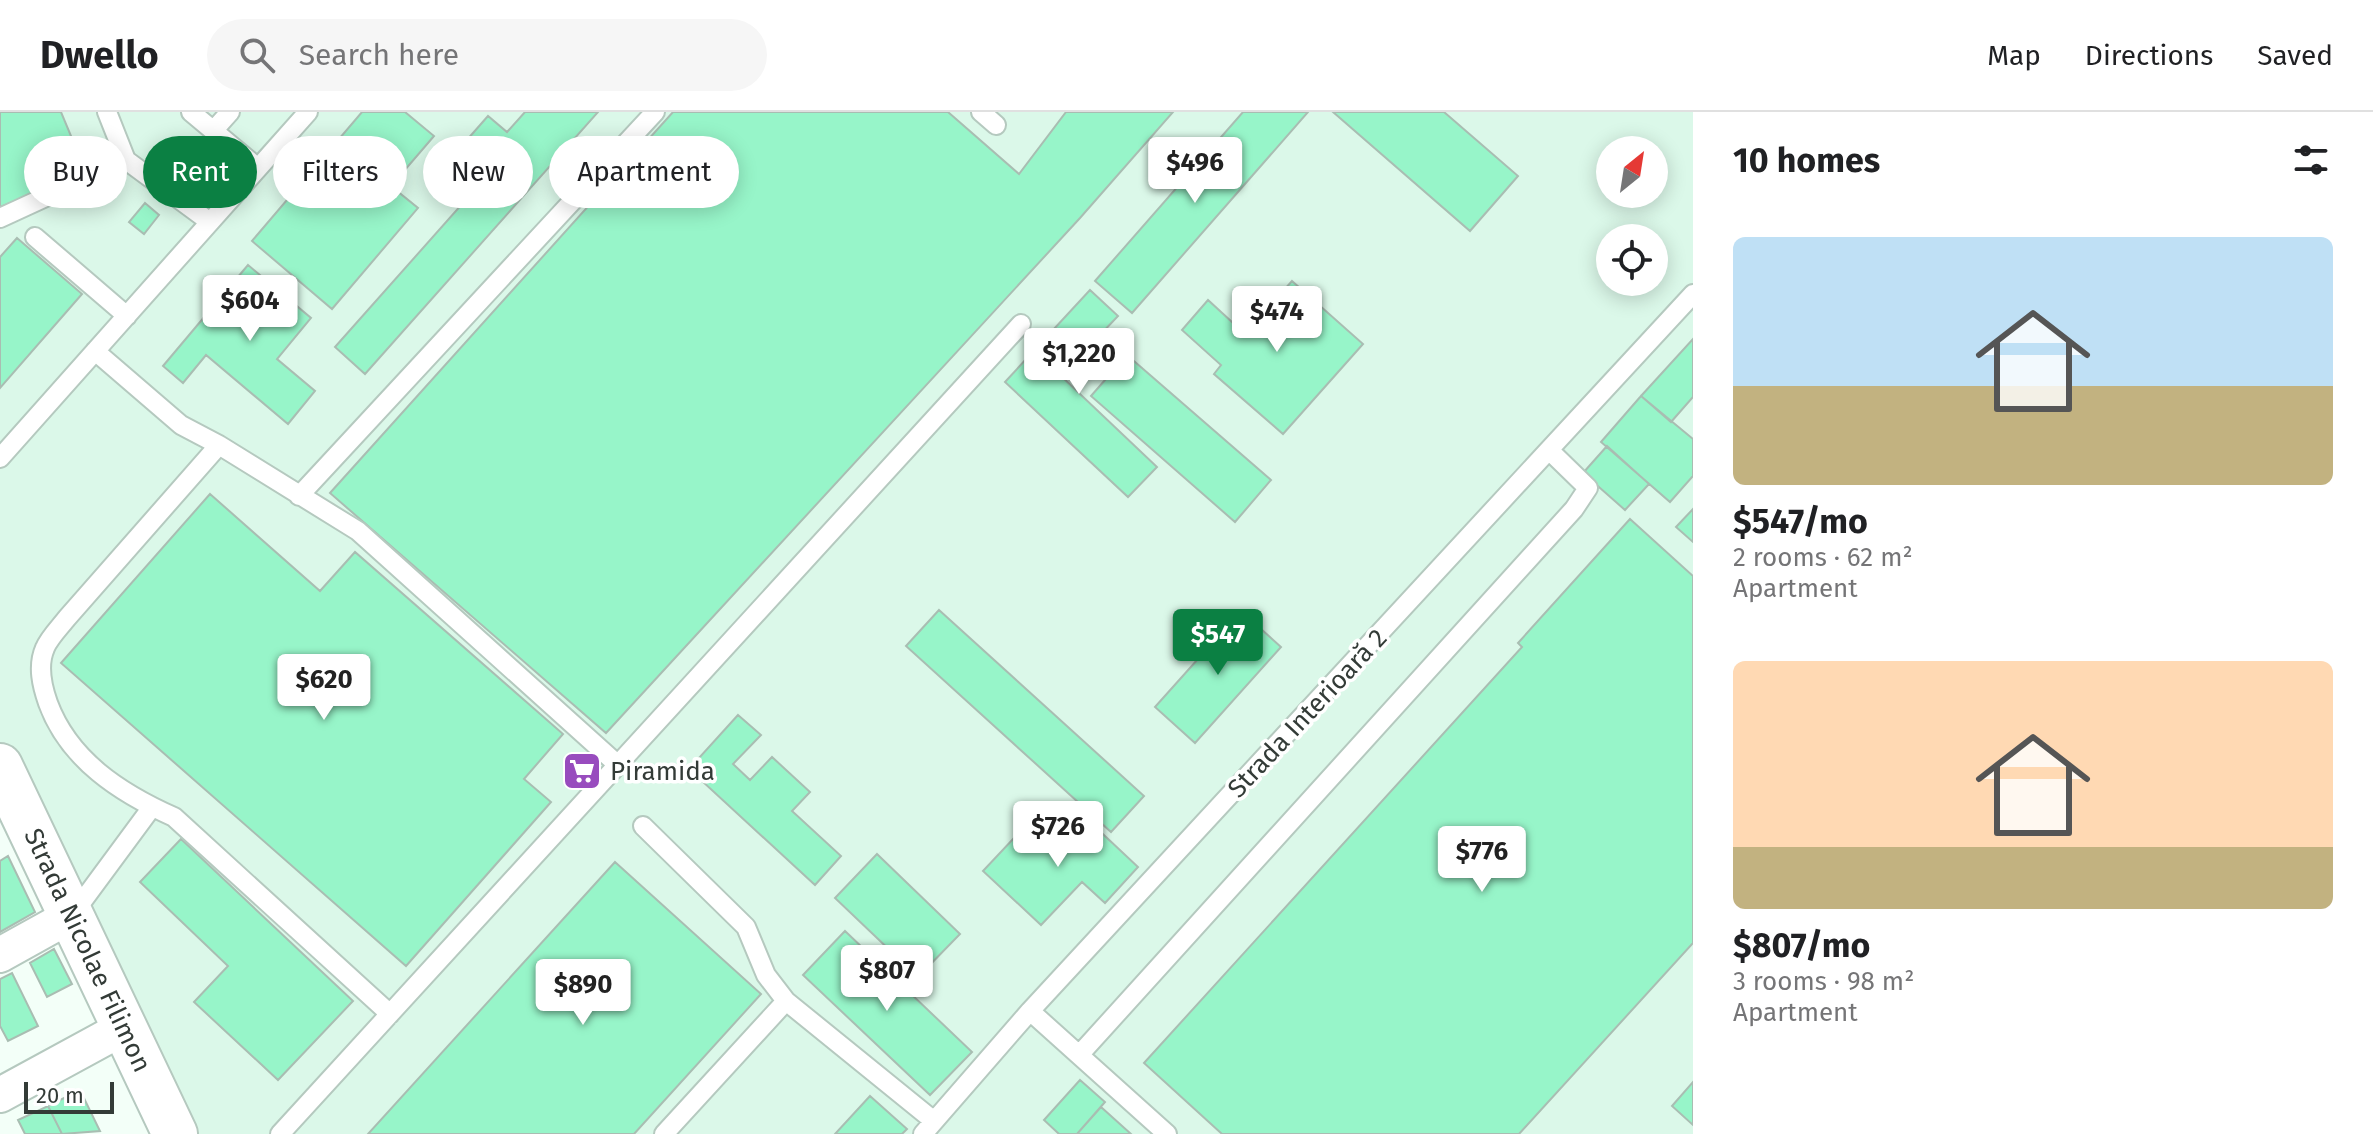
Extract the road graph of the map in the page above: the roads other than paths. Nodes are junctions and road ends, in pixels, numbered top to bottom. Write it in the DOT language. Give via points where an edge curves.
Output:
graph roads {
  1 [pos="107,112"];
  2 [pos="191,112"];
  3 [pos="230,112"];
  4 [pos="308,112"];
  5 [pos="655,112"];
  6 [pos="981,112"];
  7 [pos="996,125"];
  8 [pos="213,131"];
  9 [pos="116,136"];
  10 [pos="127,161"];
  11 [pos="258,168"];
  12 [pos="24,207"];
  13 [pos="0,218"];
  14 [pos="210,222"];
  15 [pos="35,237"];
  16 [pos="1693,294"];
  17 [pos="127,316"];
  18 [pos="1021,324"];
  19 [pos="95,351"];
  20 [pos="219,445"];
  21 [pos="1551,452"];
  22 [pos="0,458"];
  23 [pos="299,496"];
  24 [pos="618,765"];
  25 [pos="0,766"];
  26 [pos="152,807"];
  27 [pos="643,826"];
  28 [pos="72,915"];
  29 [pos="0,955"];
  30 [pos="786,1001"];
  31 [pos="1030,1011"];
  32 [pos="390,1014"];
  33 [pos="125,1027"];
  34 [pos="1080,1054"];
  35 [pos="0,1095"];
  36 [pos="928,1128"];
  37 [pos="175,1134"];
  38 [pos="280,1134"];
  39 [pos="664,1134"];
  40 [pos="1167,1134"];
  1 -- 9 [label="lane"];
  2 -- 8 [label="lane"];
  3 -- 8 [label="lane"];
  4 -- 11 [label="lane"];
  5 -- 23 [label="lane"];
  6 -- 7 [label="lane"];
  8 -- 11 [label="lane"];
  10 -- 14 [label="lane"];
  11 -- 14 [label="lane"];
  12 -- 13 [label="lane"];
  14 -- 17 [label="lane"];
  15 -- 17 [label="lane"];
  16 -- 21 [label="lane, Strada Interioară 2"];
  17 -- 19 [label="lane"];
  18 -- 24 [label="lane"];
  19 -- 20 [label="lane" via="181,425"];
  19 -- 22 [label="lane"];
  20 -- 23 [label="lane"];
  20 -- 26 [label="lane" via="45,648 40,681 58,730 85,763"];
  21 -- 31 [label="lane, Strada Interioară 2"];
  21 -- 34 [label="lane" via="1588,488 1574,509"];
  23 -- 24 [label="lane" via="358,531"];
  24 -- 32 [label="lane"];
  25 -- 28 [label="street, Strada Nicolae Filimon"];
  26 -- 28 [label="lane"];
  26 -- 32 [label="lane" via="174,817"];
  27 -- 30 [label="lane" via="746,927 766,975"];
  28 -- 29 [label="street"];
  28 -- 33 [label="street, Strada Nicolae Filimon"];
  30 -- 36 [label="lane"];
  30 -- 39 [label="lane"];
  31 -- 34 [label="lane"];
  31 -- 36 [label="lane, Strada Interioară 2"];
  32 -- 38 [label="lane"];
  33 -- 35 [label="street"];
  33 -- 37 [label="street, Strada Nicolae Filimon"];
  34 -- 40 [label="lane"];
}
